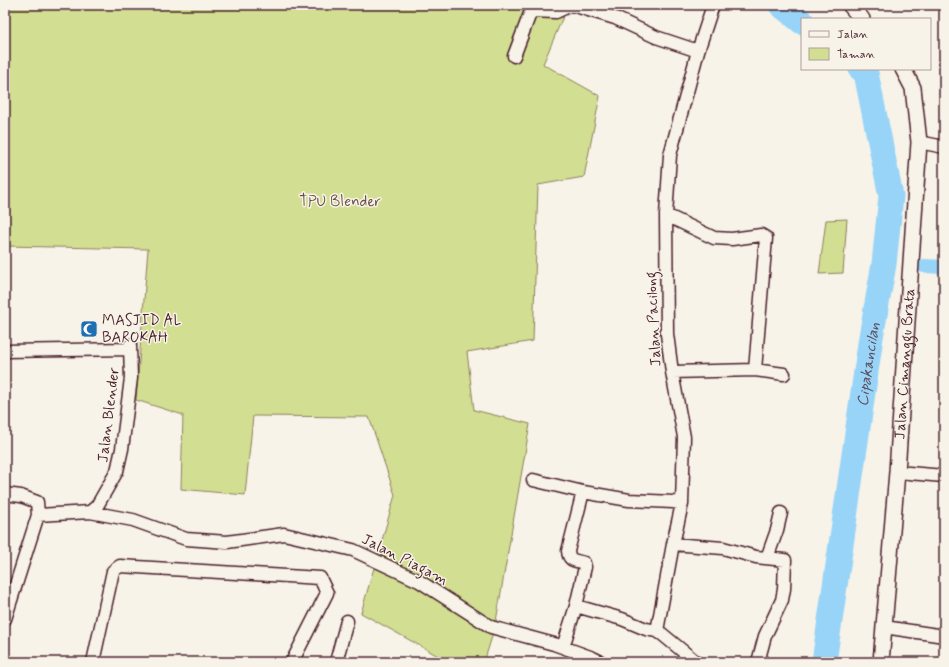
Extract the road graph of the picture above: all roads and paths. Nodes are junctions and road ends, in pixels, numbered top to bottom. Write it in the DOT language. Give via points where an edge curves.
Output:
graph roads {
  1 [pos="572,5"];
  2 [pos="713,5"];
  3 [pos="850,5"];
  4 [pos="861,18"];
  5 [pos="698,51"];
  6 [pos="514,56"];
  7 [pos="903,70"];
  8 [pos="920,142"];
  9 [pos="944,148"];
  10 [pos="666,215"];
  11 [pos="5,351"];
  12 [pos="755,370"];
  13 [pos="672,372"];
  14 [pos="784,374"];
  15 [pos="897,472"];
  16 [pos="944,476"];
  17 [pos="533,480"];
  18 [pos="583,492"];
  19 [pos="5,494"];
  20 [pos="682,504"];
  21 [pos="90,512"];
  22 [pos="781,513"];
  23 [pos="38,515"];
  24 [pos="673,544"];
  25 [pos="767,558"];
  26 [pos="576,606"];
  27 [pos="5,619"];
  28 [pos="348,620"];
  29 [pos="884,627"];
  30 [pos="657,631"];
  31 [pos="944,636"];
  32 [pos="563,647"];
  33 [pos="93,662"];
  34 [pos="292,662"];
  35 [pos="336,662"];
  36 [pos="601,662"];
  37 [pos="696,662"];
  38 [pos="758,662"];
  39 [pos="881,662"];
  1 -- 5 [label="street" via="615,18 656,37"];
  1 -- 6 [label="street" via="556,12 531,10"];
  2 -- 5 [label="street, Jalan Pacilong"];
  3 -- 4 [label="street"];
  5 -- 10 [label="street, Jalan Pacilong" via="670,155"];
  7 -- 8 [label="street, Jalan Cimanggu Brata" via="912,88"];
  8 -- 9 [label="street"];
  8 -- 15 [label="street, Jalan Cimanggu Brata"];
  10 -- 12 [label="street" via="714,238 732,239 761,235 766,238"];
  10 -- 13 [label="street, Jalan Pacilong" via="667,334"];
  11 -- 21 [label="street, Jalan Blender" via="130,347 131,378 117,472 97,506"];
  12 -- 13 [label="street"];
  12 -- 14 [label="street"];
  13 -- 20 [label="street, Jalan Pacilong" via="684,437"];
  15 -- 16 [label="street"];
  15 -- 29 [label="street, Jalan Cimanggu Brata"];
  17 -- 18 [label="street"];
  18 -- 20 [label="street" via="629,500"];
  18 -- 26 [label="street" via="568,551 570,559 584,563 585,567"];
  19 -- 23 [label="street" via="37,502"];
  20 -- 24 [label="street, Jalan Pacilong"];
  21 -- 23 [label="street"];
  21 -- 32 [label="street, Jalan Piagam" via="133,520 186,539 227,542 284,534 353,550 419,581 491,627"];
  22 -- 25 [label="street"];
  23 -- 27 [label="street"];
  24 -- 25 [label="street" via="723,548"];
  24 -- 30 [label="street, Jalan Pacilong"];
  25 -- 38 [label="street" via="785,560 784,589 782,600 765,636"];
  26 -- 30 [label="street" via="622,618"];
  26 -- 32 [label="street"];
  28 -- 35 [label="street"];
  29 -- 31 [label="street"];
  29 -- 39 [label="street, Jalan Cimanggu Brata"];
  30 -- 37 [label="street"];
  32 -- 36 [label="street, Jalan Piagam"];
  33 -- 34 [label="street" via="113,571 120,566 320,578 327,593"];
}
